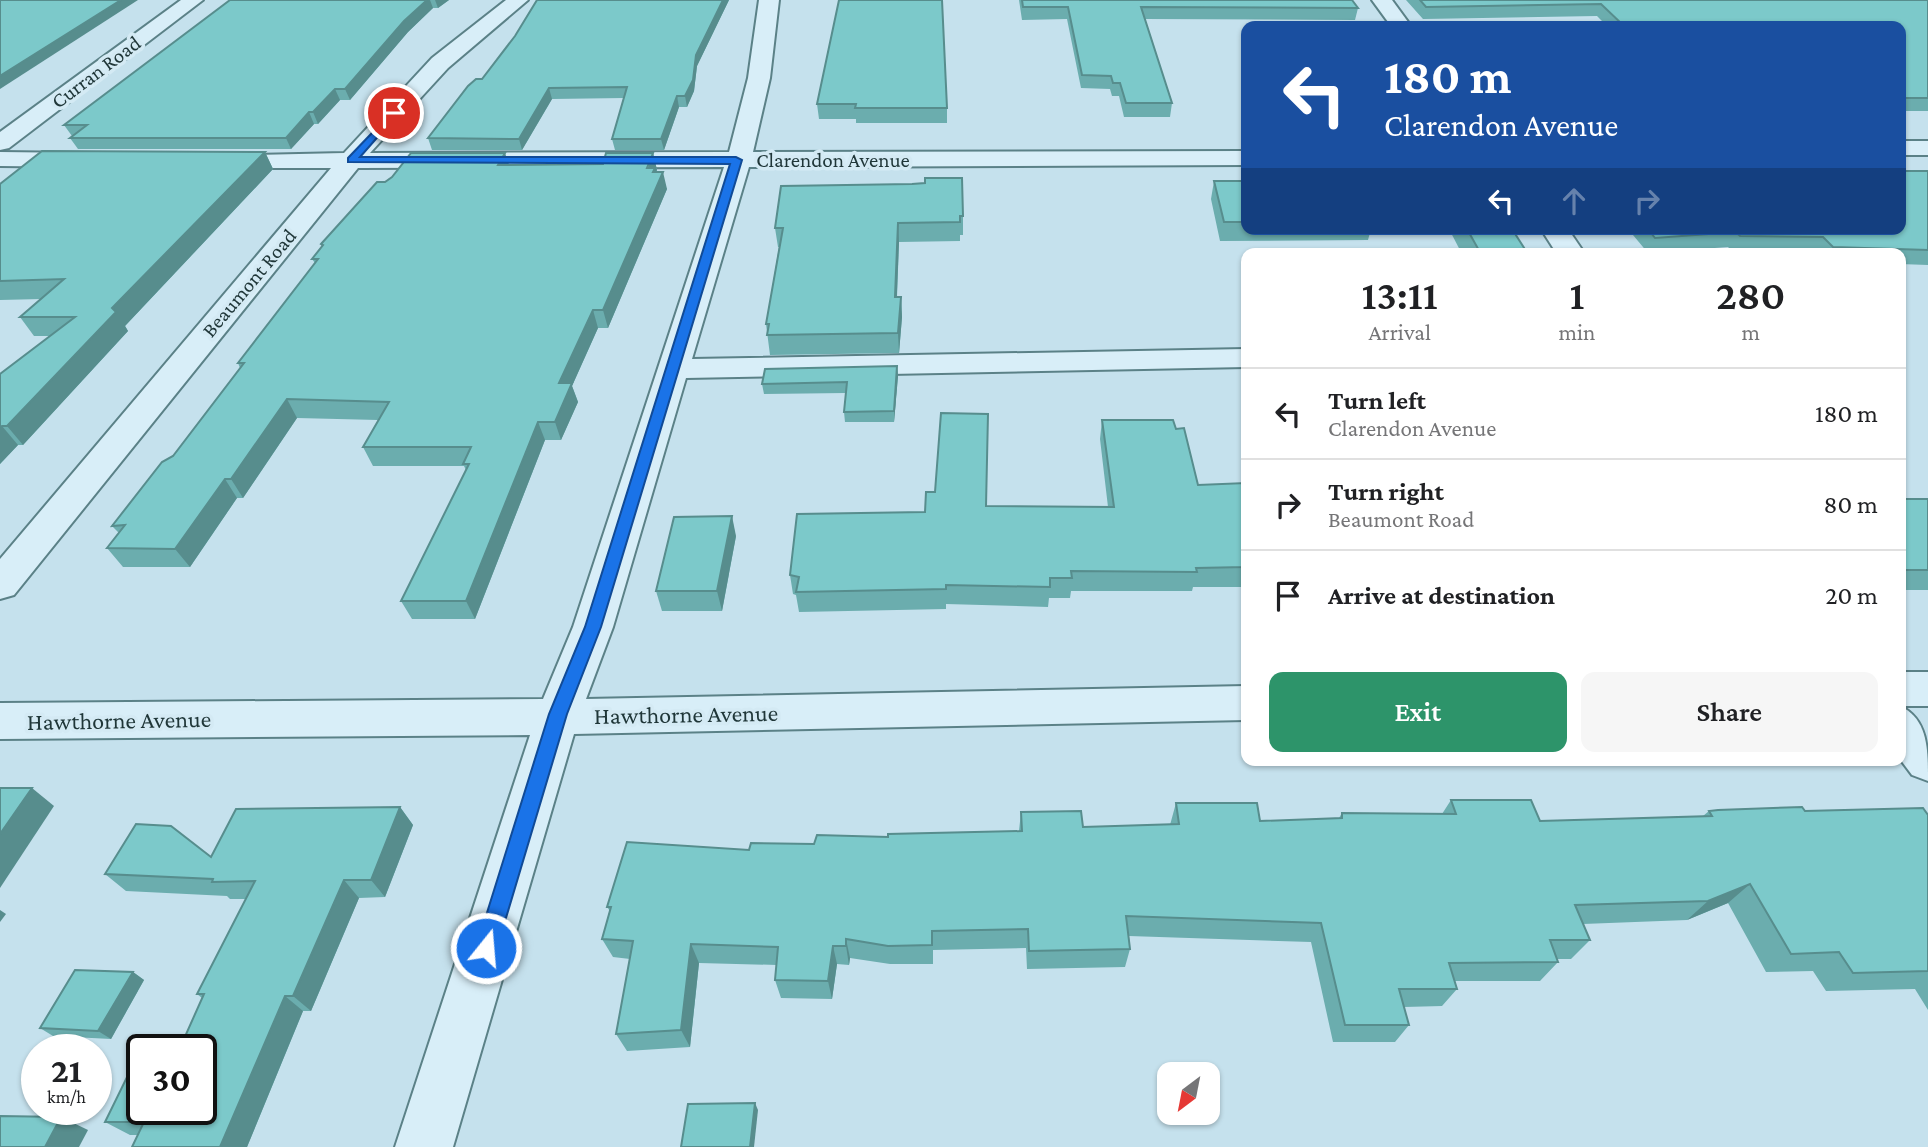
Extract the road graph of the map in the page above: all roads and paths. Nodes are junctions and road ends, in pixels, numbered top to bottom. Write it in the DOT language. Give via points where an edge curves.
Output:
graph roads {
  1 [pos="193,0"];
  2 [pos="518,0"];
  3 [pos="769,0"];
  4 [pos="1382,0"];
  5 [pos="1397,21"];
  6 [pos="0,143"];
  7 [pos="1906,148"];
  8 [pos="1928,148"];
  9 [pos="1241,158"];
  10 [pos="0,159"];
  11 [pos="110,160"];
  12 [pos="352,160"];
  13 [pos="736,160"];
  14 [pos="192,161"];
  15 [pos="1241,358"];
  16 [pos="674,369"];
  17 [pos="0,585"];
  18 [pos="1906,689"];
  19 [pos="1928,689"];
  20 [pos="1241,703"];
  21 [pos="558,714"];
  22 [pos="0,722"];
  23 [pos="1906,732"];
  24 [pos="1928,762"];
  25 [pos="424,1147"];
  1 -- 6 [label="street, Curran Road"];
  2 -- 12 [label="street, Beaumont Road" via="439,62"];
  3 -- 13 [label="street" via="750,122"];
  4 -- 5 [label="street"];
  7 -- 8 [label="street"];
  9 -- 13 [label="street, Clarendon Avenue"];
  10 -- 11 [label="street"];
  12 -- 13 [label="street, Clarendon Avenue"];
  12 -- 14 [label="street, Clarendon Avenue"];
  12 -- 17 [label="street, Beaumont Road"];
  13 -- 16 [label="street"];
  15 -- 16 [label="street"];
  16 -- 21 [label="street" via="593,627"];
  18 -- 19 [label="street"];
  20 -- 21 [label="street, Hawthorne Avenue"];
  21 -- 22 [label="street, Hawthorne Avenue"];
  21 -- 25 [label="street"];
  23 -- 24 [label="street"];
}
